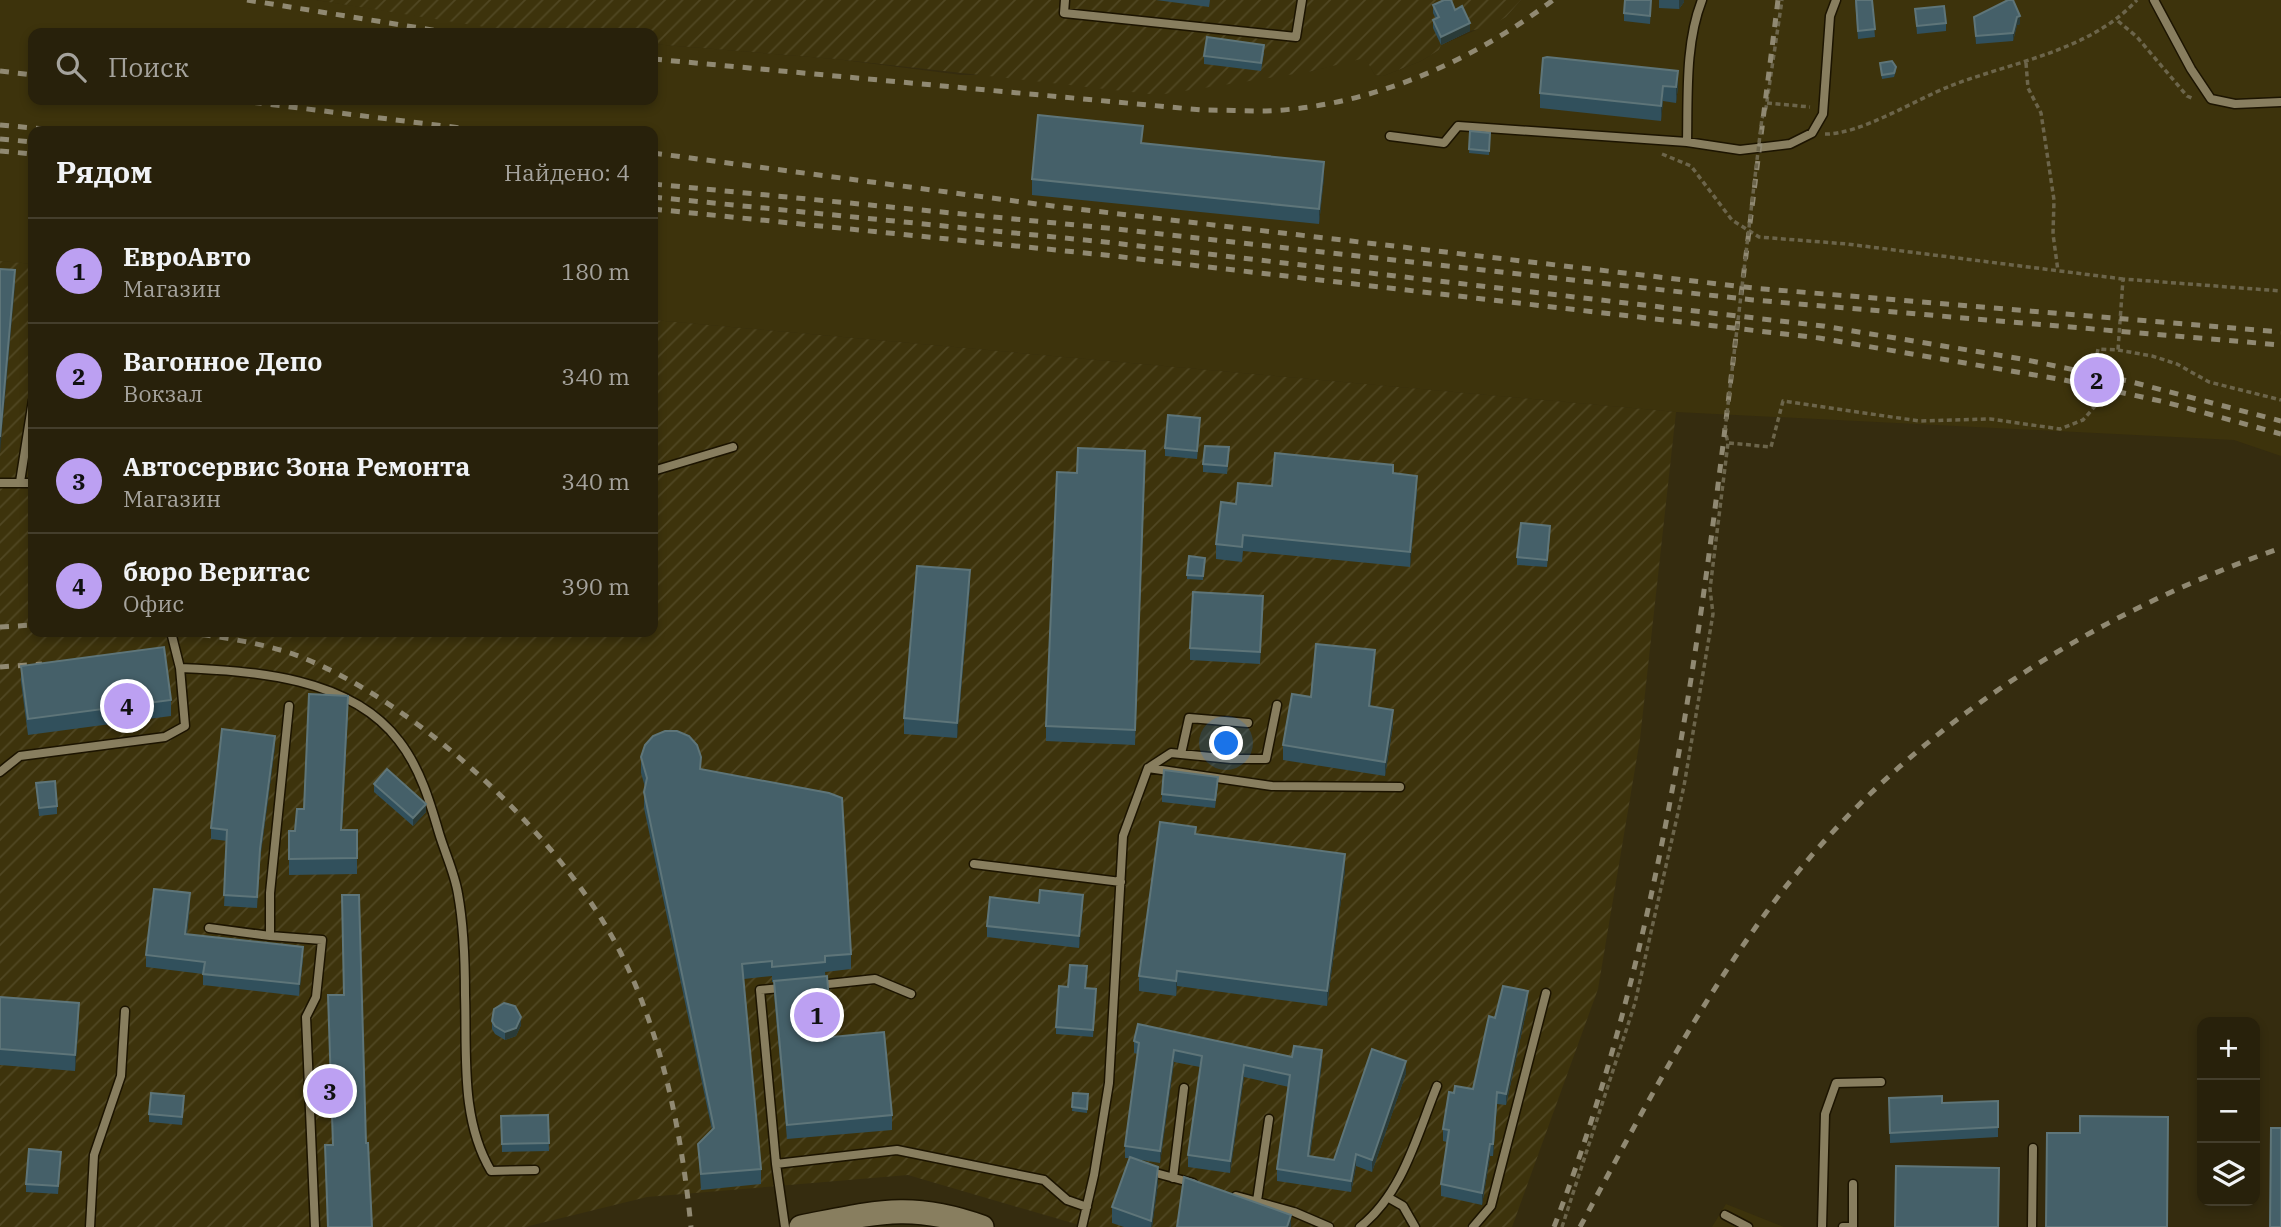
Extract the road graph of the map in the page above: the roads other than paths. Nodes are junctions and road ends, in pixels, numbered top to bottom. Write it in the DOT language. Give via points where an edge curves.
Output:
graph roads {
  1 [pos="1065,0"];
  2 [pos="1302,0"];
  3 [pos="1702,0"];
  4 [pos="1836,0"];
  5 [pos="2154,0"];
  6 [pos="2281,102"];
  7 [pos="1390,136"];
  8 [pos="1687,142"];
  9 [pos="28,432"];
  10 [pos="733,447"];
  11 [pos="658,470"];
  12 [pos="20,482"];
  13 [pos="0,483"];
  14 [pos="28,483"];
  15 [pos="172,637"];
  16 [pos="180,668"];
  17 [pos="1277,705"];
  18 [pos="289,706"];
  19 [pos="1248,723"];
  20 [pos="1181,754"];
  21 [pos="1148,768"];
  22 [pos="0,772"];
  23 [pos="1400,787"];
  24 [pos="974,864"];
  25 [pos="1121,882"];
  26 [pos="209,928"];
  27 [pos="270,936"];
  28 [pos="811,985"];
  29 [pos="798,987"];
  30 [pos="1545,993"];
  31 [pos="911,994"];
  32 [pos="125,1011"];
  33 [pos="1881,1082"];
  34 [pos="1437,1086"];
  35 [pos="1184,1088"];
  36 [pos="1269,1119"];
  37 [pos="2033,1148"];
  38 [pos="776,1164"];
  39 [pos="1137,1168"];
  40 [pos="535,1170"];
  41 [pos="1172,1178"];
  42 [pos="1853,1184"];
  43 [pos="1209,1188"];
  44 [pos="1220,1191"];
  45 [pos="1389,1198"];
  46 [pos="1256,1202"];
  47 [pos="1087,1207"];
  48 [pos="1725,1214"];
  49 [pos="1734,1224"];
  50 [pos="90,1227"];
  51 [pos="315,1227"];
  52 [pos="785,1227"];
  53 [pos="801,1227"];
  54 [pos="982,1227"];
  55 [pos="1082,1227"];
  56 [pos="1329,1227"];
  57 [pos="1360,1227"];
  58 [pos="1415,1227"];
  59 [pos="1473,1227"];
  60 [pos="1748,1227"];
  61 [pos="1822,1227"];
  62 [pos="1843,1227"];
  63 [pos="2032,1227"];
  1 -- 2 [label="lane" via="1064,13 1296,37"];
  3 -- 8 [label="lane" via="1691,52"];
  4 -- 8 [label="lane" via="1830,16 1823,114 1812,133 1790,144 1740,150"];
  5 -- 6 [label="lane" via="2211,99 2235,104"];
  7 -- 8 [label="lane" via="1444,144 1458,127"];
  9 -- 12 [label="lane"];
  10 -- 11 [label="lane"];
  12 -- 13 [label="lane"];
  12 -- 14 [label="lane"];
  15 -- 16 [label="lane"];
  16 -- 22 [label="lane" via="185,726 165,737 20,756"];
  16 -- 40 [label="lane" via="222,670 316,687 358,705 400,742 434,810 458,892 470,1111 477,1147 491,1171"];
  17 -- 20 [label="lane" via="1266,759"];
  18 -- 27 [label="lane" via="271,880"];
  19 -- 20 [label="lane" via="1189,718"];
  20 -- 21 [label="lane" via="1171,753"];
  21 -- 23 [label="lane" via="1272,786"];
  21 -- 25 [label="lane" via="1122,836"];
  24 -- 25 [label="lane"];
  25 -- 47 [label="lane" via="1109,1083"];
  26 -- 27 [label="lane"];
  27 -- 51 [label="lane" via="322,940 316,997 306,1017"];
  28 -- 31 [label="lane" via="874,979"];
  29 -- 38 [label="lane" via="760,990"];
  30 -- 59 [label="lane" via="1491,1206"];
  32 -- 50 [label="lane" via="121,1076 94,1155"];
  33 -- 61 [label="lane" via="1836,1083 1825,1114"];
  34 -- 45 [label="lane"];
  35 -- 41 [label="lane"];
  36 -- 46 [label="lane"];
  37 -- 63 [label="lane"];
  38 -- 47 [label="lane" via="897,1150 1044,1180 1067,1200"];
  38 -- 52 [label="lane"];
  39 -- 41 [label="lane"];
  41 -- 43 [label="lane"];
  42 -- 62 [label="lane" via="1853,1227"];
  44 -- 46 [label="lane"];
  45 -- 57 [label="lane"];
  45 -- 58 [label="lane" via="1404,1206"];
  46 -- 56 [label="lane"];
  47 -- 55 [label="lane"];
  48 -- 49 [label="lane"];
  49 -- 60 [label="lane"];
  53 -- 54 [label="street" via="912,1210 941,1213"];
}
